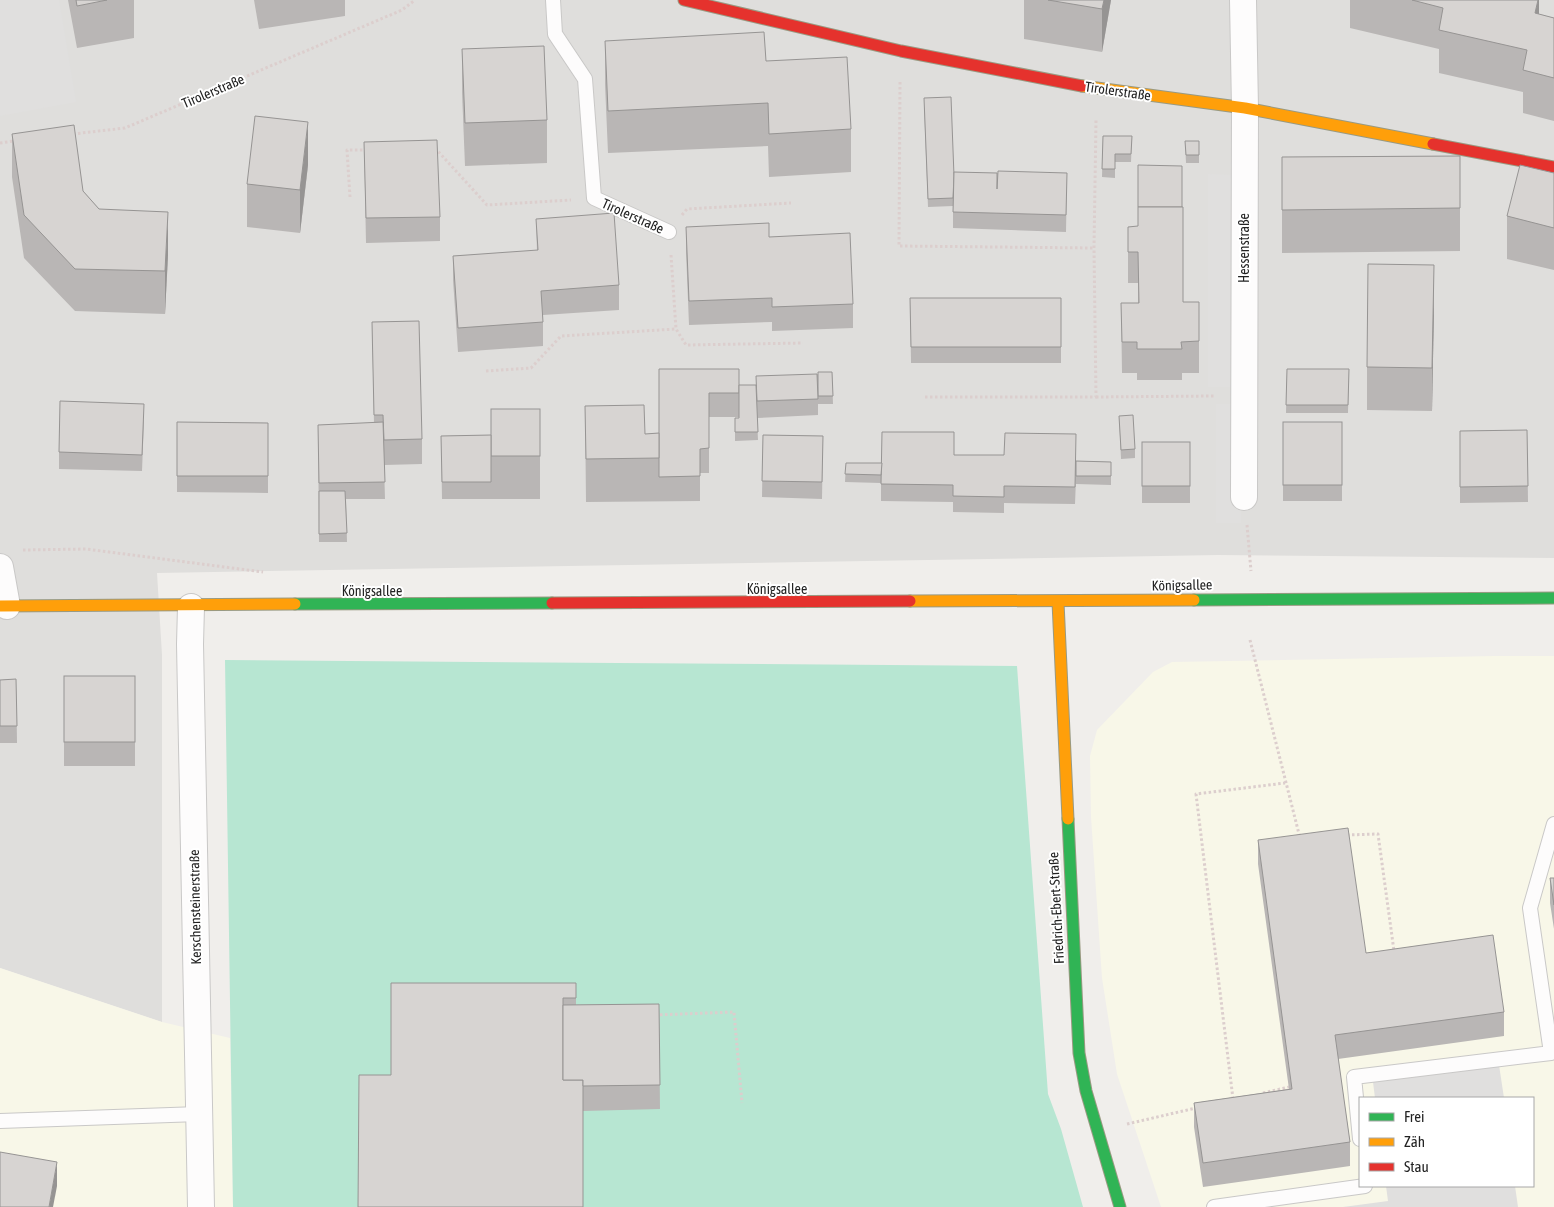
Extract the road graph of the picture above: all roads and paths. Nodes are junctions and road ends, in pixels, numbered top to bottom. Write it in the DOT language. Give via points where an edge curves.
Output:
graph roads {
  1 [pos="415,0"];
  2 [pos="553,0"];
  3 [pos="684,0"];
  4 [pos="1243,0"];
  5 [pos="901,51"];
  6 [pos="1096,89"];
  7 [pos="1245,108"];
  8 [pos="67,135"];
  9 [pos="19,140"];
  10 [pos="0,143"];
  11 [pos="426,148"];
  12 [pos="377,150"];
  13 [pos="1554,167"];
  14 [pos="350,197"];
  15 [pos="594,198"];
  16 [pos="791,203"];
  17 [pos="669,232"];
  18 [pos="1094,248"];
  19 [pos="676,329"];
  20 [pos="803,343"];
  21 [pos="486,371"];
  22 [pos="1243,396"];
  23 [pos="925,397"];
  24 [pos="1096,397"];
  25 [pos="1244,497"];
  26 [pos="10,558"];
  27 [pos="272,573"];
  28 [pos="1554,598"];
  29 [pos="1254,599"];
  30 [pos="1058,602"];
  31 [pos="4,606"];
  32 [pos="191,606"];
  33 [pos="1250,640"];
  34 [pos="1285,783"];
  35 [pos="1554,824"];
  36 [pos="1338,836"];
  37 [pos="1299,837"];
  38 [pos="1309,837"];
  39 [pos="1301,844"];
  40 [pos="1396,961"];
  41 [pos="654,1015"];
  42 [pos="1289,1087"];
  43 [pos="1261,1094"];
  44 [pos="1243,1098"];
  45 [pos="1234,1100"];
  46 [pos="1224,1102"];
  47 [pos="742,1103"];
  48 [pos="1197,1108"];
  49 [pos="199,1114"];
  50 [pos="0,1121"];
  51 [pos="1124,1124"];
  52 [pos="1359,1129"];
  53 [pos="1359,1187"];
  54 [pos="201,1207"];
  55 [pos="1120,1207"];
  56 [pos="1214,1207"];
  1 -- 8 [label="path, Tirolerstraße" via="402,10 125,128"];
  2 -- 15 [label="lane, Tirolerstraße" via="555,34 585,80"];
  3 -- 5 [label="main road, Tirolerstraße"];
  4 -- 7 [label="street, Hessenstraße"];
  5 -- 6 [label="main road, Tirolerstraße"];
  5 -- 18 [label="path" via="899,246"];
  6 -- 7 [label="main road, Tirolerstraße"];
  6 -- 18 [label="path"];
  7 -- 13 [label="main road, Tirolerstraße"];
  7 -- 22 [label="street, Hessenstraße"];
  9 -- 10 [label="path"];
  11 -- 15 [label="path" via="436,148 487,205"];
  12 -- 14 [label="path" via="347,150"];
  15 -- 17 [label="lane, Tirolerstraße"];
  16 -- 17 [label="path" via="687,209"];
  17 -- 19 [label="path"];
  18 -- 24 [label="path"];
  19 -- 20 [label="path" via="686,345"];
  19 -- 21 [label="path" via="561,336 531,368"];
  22 -- 24 [label="path"];
  22 -- 25 [label="street, Hessenstraße"];
  23 -- 24 [label="path"];
  25 -- 29 [label="path"];
  26 -- 27 [label="path" via="86,549"];
  26 -- 31 [label="street"];
  28 -- 29 [label="main road, Königsallee"];
  29 -- 30 [label="main road, Königsallee"];
  30 -- 32 [label="main road, Königsallee"];
  30 -- 55 [label="main road, Friedrich-Ebert-Straße" via="1079,1053 1086,1091"];
  31 -- 32 [label="main road, Königsallee"];
  32 -- 49 [label="street, Kerschensteinerstraße"];
  33 -- 34 [label="path"];
  34 -- 37 [label="path"];
  34 -- 45 [label="path" via="1196,794"];
  35 -- 52 [label="lane" via="1530,908 1551,1053 1354,1077"];
  36 -- 40 [label="path" via="1378,834"];
  37 -- 38 [label="path"];
  37 -- 39 [label="path"];
  41 -- 47 [label="path" via="734,1012"];
  42 -- 43 [label="path"];
  44 -- 45 [label="path"];
  45 -- 46 [label="path"];
  48 -- 51 [label="path"];
  49 -- 50 [label="lane"];
  49 -- 54 [label="street, Kerschensteinerstraße"];
  53 -- 56 [label="lane"];
}
